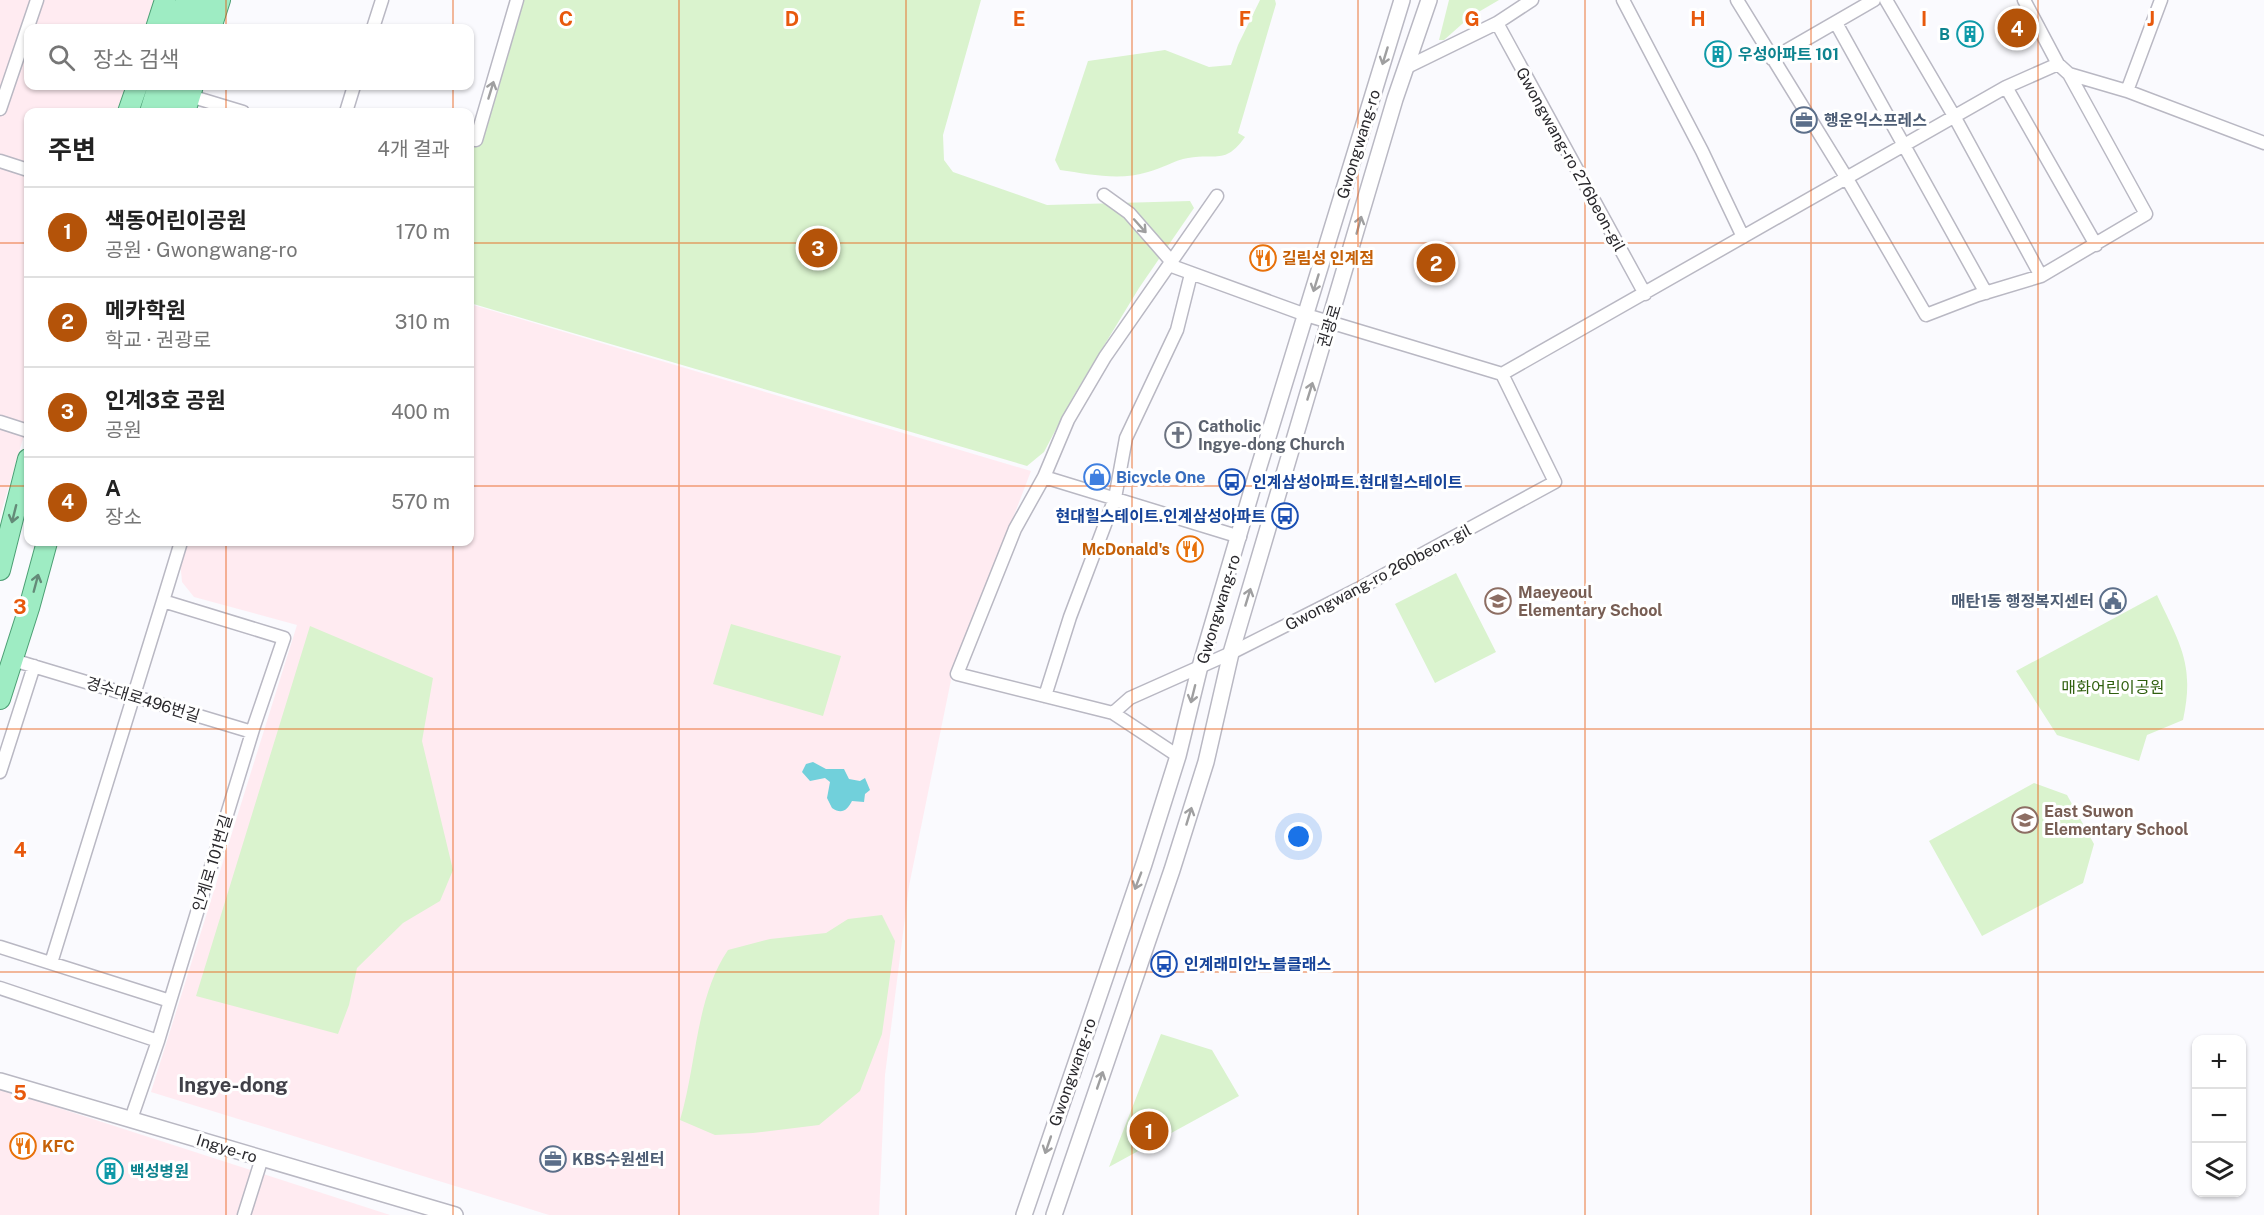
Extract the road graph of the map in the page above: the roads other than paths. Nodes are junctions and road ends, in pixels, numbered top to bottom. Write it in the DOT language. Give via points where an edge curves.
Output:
graph roads {
  1 [pos="37,0"];
  2 [pos="165,0"];
  3 [pos="186,0"];
  4 [pos="205,0"];
  5 [pos="220,0"];
  6 [pos="382,0"];
  7 [pos="517,0"];
  8 [pos="1402,0"];
  9 [pos="1429,0"];
  10 [pos="1532,0"];
  11 [pos="1623,0"];
  12 [pos="1737,0"];
  13 [pos="1874,0"];
  14 [pos="1886,0"];
  15 [pos="2024,0"];
  16 [pos="2161,0"];
  17 [pos="1497,23"];
  18 [pos="1836,23"];
  19 [pos="29,24"];
  20 [pos="157,24"];
  21 [pos="177,24"];
  22 [pos="196,24"];
  23 [pos="212,24"];
  24 [pos="374,24"];
  25 [pos="24,39"];
  26 [pos="1772,59"];
  27 [pos="2058,64"];
  28 [pos="1407,67"];
  29 [pos="2069,74"];
  30 [pos="2006,87"];
  31 [pos="136,90"];
  32 [pos="157,90"];
  33 [pos="353,90"];
  34 [pos="2127,91"];
  35 [pos="186,95"];
  36 [pos="129,108"];
  37 [pos="151,108"];
  38 [pos="172,108"];
  39 [pos="230,108"];
  40 [pos="347,108"];
  41 [pos="0,110"];
  42 [pos="1954,116"];
  43 [pos="474,140"];
  44 [pos="2264,143"];
  45 [pos="1903,146"];
  46 [pos="0,161"];
  47 [pos="24,169"];
  48 [pos="1846,177"];
  49 [pos="1104,195"];
  50 [pos="1217,196"];
  51 [pos="1743,237"];
  52 [pos="2096,244"];
  53 [pos="1170,263"];
  54 [pos="1191,274"];
  55 [pos="2041,276"];
  56 [pos="1986,293"];
  57 [pos="1645,294"];
  58 [pos="1306,315"];
  59 [pos="1330,322"];
  60 [pos="1502,374"];
  61 [pos="0,422"];
  62 [pos="24,429"];
  63 [pos="24,475"];
  64 [pos="1044,477"];
  65 [pos="1115,498"];
  66 [pos="1239,537"];
  67 [pos="46,546"];
  68 [pos="180,546"];
  69 [pos="0,570"];
  70 [pos="163,601"];
  71 [pos="1231,654"];
  72 [pos="13,660"];
  73 [pos="34,666"];
  74 [pos="1199,669"];
  75 [pos="132,696"];
  76 [pos="1045,696"];
  77 [pos="0,699"];
  78 [pos="1113,713"];
  79 [pos="253,729"];
  80 [pos="1178,756"];
  81 [pos="0,772"];
  82 [pos="0,947"];
  83 [pos="51,963"];
  84 [pos="0,988"];
  85 [pos="170,1001"];
  86 [pos="158,1041"];
  87 [pos="0,1081"];
  88 [pos="131,1119"];
  89 [pos="262,1158"];
  90 [pos="244,1215"];
  91 [pos="454,1215"];
  92 [pos="1024,1215"];
  93 [pos="1054,1215"];
  1 -- 19 [label="street"];
  2 -- 20 [label="main road"];
  3 -- 21 [label="main road"];
  4 -- 22 [label="main road"];
  5 -- 23 [label="main road"];
  6 -- 24 [label="street"];
  43 -- 7 [label="street, one-way"];
  8 -- 58 [label="street, Gwongwang-ro, one-way"];
  9 -- 28 [label="street, 권광로"];
  10 -- 17 [label="street"];
  11 -- 51 [label="street"];
  12 -- 26 [label="street"];
  13 -- 18 [label="street"];
  14 -- 42 [label="street"];
  15 -- 27 [label="street"];
  16 -- 34 [label="street"];
  17 -- 28 [label="street"];
  17 -- 57 [label="street, Gwongwang-ro 276beon-gil"];
  18 -- 26 [label="street"];
  18 -- 45 [label="street"];
  25 -- 41 [label="street"];
  26 -- 48 [label="street"];
  27 -- 29 [label="street"];
  27 -- 30 [label="street"];
  59 -- 28 [label="street, 권광로, one-way"];
  29 -- 34 [label="street"];
  29 -- 52 [label="street" via="2146,214"];
  30 -- 42 [label="street"];
  30 -- 52 [label="street"];
  31 -- 36 [label="main road"];
  32 -- 37 [label="main road"];
  33 -- 40 [label="street"];
  34 -- 44 [label="street"];
  35 -- 38 [label="main road"];
  35 -- 39 [label="street"];
  42 -- 45 [label="street"];
  42 -- 55 [label="street"];
  45 -- 48 [label="street"];
  45 -- 56 [label="street"];
  46 -- 47 [label="street"];
  48 -- 51 [label="street"];
  48 -- 56 [label="street" via="1926,315"];
  49 -- 53 [label="street, one-way" via="1129,213"];
  50 -- 53 [label="street"];
  51 -- 57 [label="street"];
  52 -- 55 [label="street"];
  53 -- 54 [label="street"];
  53 -- 64 [label="street" via="1105,357 1068,420"];
  54 -- 58 [label="street"];
  54 -- 65 [label="street" via="1177,330 1126,438"];
  55 -- 56 [label="street"];
  57 -- 60 [label="street"];
  58 -- 59 [label="street"];
  58 -- 66 [label="street, Gwongwang-ro"];
  59 -- 60 [label="street"];
  71 -- 59 [label="street, 권광로, one-way"];
  60 -- 71 [label="street, Gwongwang-ro 260beon-gil" via="1555,482"];
  61 -- 62 [label="street"];
  63 -- 69 [label="main road, one-way"];
  64 -- 65 [label="street"];
  64 -- 76 [label="street" via="1015,529 957,674"];
  65 -- 66 [label="street"];
  65 -- 76 [label="street"];
  66 -- 74 [label="street, Gwongwang-ro"];
  72 -- 67 [label="main road, one-way"];
  68 -- 70 [label="street"];
  70 -- 75 [label="street"];
  70 -- 79 [label="street, 인계로 101번길" via="284,638"];
  71 -- 74 [label="street, Gwongwang-ro 260beon-gil"];
  93 -- 71 [label="street, 권광로, one-way" via="1179,848 1206,762"];
  72 -- 73 [label="street, 경수대로496번길"];
  72 -- 77 [label="main road"];
  73 -- 75 [label="street, 경수대로496번길"];
  73 -- 81 [label="street"];
  74 -- 78 [label="street, Gwongwang-ro 260beon-gil" via="1139,694"];
  74 -- 80 [label="street, Gwongwang-ro, one-way"];
  75 -- 79 [label="street, 경수대로496번길"];
  75 -- 83 [label="street"];
  76 -- 78 [label="street"];
  78 -- 80 [label="street"];
  79 -- 85 [label="street, 인계로 101번길"];
  80 -- 92 [label="street, Gwongwang-ro, one-way"];
  82 -- 83 [label="street"];
  83 -- 85 [label="street"];
  84 -- 86 [label="street"];
  85 -- 86 [label="street, 인계로 101번길"];
  86 -- 88 [label="street"];
  87 -- 88 [label="street, Ingye-ro"];
  88 -- 89 [label="street, Ingye-ro"];
  89 -- 90 [label="street"];
  89 -- 91 [label="street, Ingye-ro"];
}
